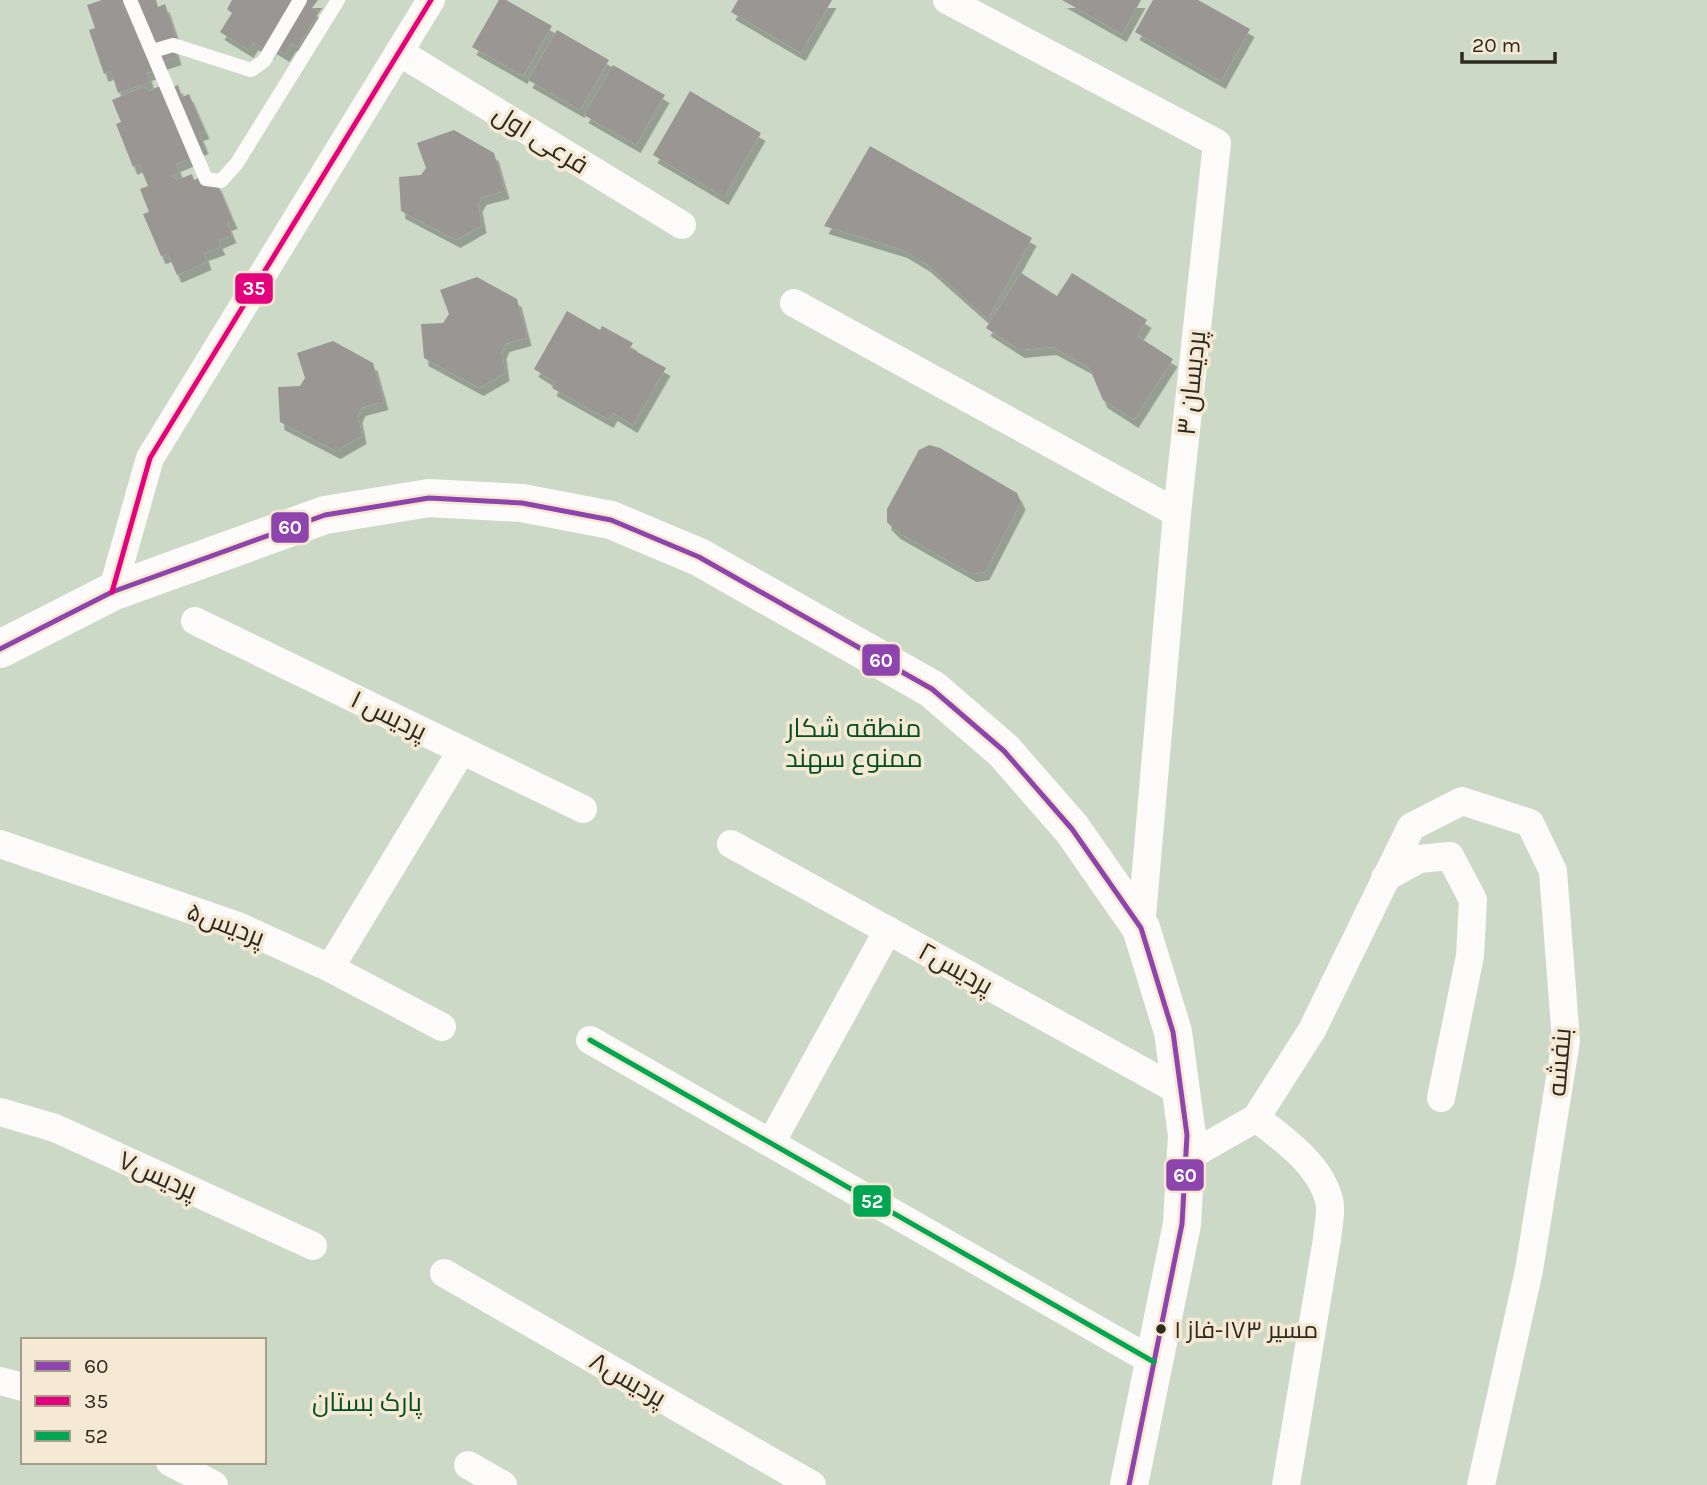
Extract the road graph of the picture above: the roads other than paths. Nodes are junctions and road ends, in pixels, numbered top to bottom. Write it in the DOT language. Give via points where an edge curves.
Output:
graph roads {
  1 [pos="130,0"];
  2 [pos="300,0"];
  3 [pos="338,0"];
  4 [pos="430,0"];
  5 [pos="947,0"];
  6 [pos="153,51"];
  7 [pos="399,52"];
  8 [pos="682,225"];
  9 [pos="794,303"];
  10 [pos="1177,513"];
  11 [pos="112,592"];
  12 [pos="195,621"];
  13 [pos="0,649"];
  14 [pos="462,750"];
  15 [pos="583,808"];
  16 [pos="0,844"];
  17 [pos="731,844"];
  18 [pos="1385,878"];
  19 [pos="1141,928"];
  20 [pos="888,930"];
  21 [pos="330,968"];
  22 [pos="442,1027"];
  23 [pos="590,1040"];
  24 [pos="1181,1092"];
  25 [pos="1441,1098"];
  26 [pos="0,1112"];
  27 [pos="1256,1118"];
  28 [pos="771,1143"];
  29 [pos="1186,1158"];
  30 [pos="313,1246"];
  31 [pos="444,1273"];
  32 [pos="1154,1362"];
  33 [pos="0,1381"];
  34 [pos="21,1386"];
  35 [pos="174,1464"];
  36 [pos="468,1465"];
  37 [pos="214,1485"];
  38 [pos="503,1485"];
  39 [pos="812,1485"];
  40 [pos="1129,1485"];
  41 [pos="1286,1485"];
  42 [pos="1481,1485"];
  1 -- 6 [label="lane"];
  2 -- 6 [label="lane" via="264,61 251,70 173,45"];
  3 -- 6 [label="lane" via="237,163 221,181 206,179"];
  4 -- 7 [label="street"];
  5 -- 10 [label="street, پردیسان ۳" via="1217,143"];
  7 -- 8 [label="street, فرعی اول"];
  7 -- 11 [label="street" via="150,458"];
  9 -- 10 [label="street"];
  10 -- 19 [label="street, پردیسان ۳"];
  11 -- 13 [label="street"];
  11 -- 19 [label="street" via="325,515 429,498 522,503 611,520 699,557 932,689 1004,751 1072,829"];
  12 -- 14 [label="street, پردیس ۱"];
  14 -- 15 [label="street, پردیس ۱"];
  14 -- 21 [label="street"];
  16 -- 21 [label="street, پردیس۵" via="238,926"];
  17 -- 20 [label="street, پردیس۲"];
  18 -- 25 [label="street" via="1419,859 1450,856 1473,900 1470,956"];
  18 -- 27 [label="street, بنفشه" via="1312,1030"];
  18 -- 42 [label="street, بنفشه" via="1411,827 1462,801 1530,823 1553,872 1566,1041 1529,1270"];
  19 -- 24 [label="street" via="1174,1032"];
  20 -- 24 [label="street, پردیس۲"];
  20 -- 28 [label="street"];
  21 -- 22 [label="street, پردیس۵"];
  23 -- 28 [label="street"];
  24 -- 29 [label="street"];
  26 -- 30 [label="street, پردیس۷" via="55,1128"];
  27 -- 29 [label="street, بنفشه"];
  27 -- 41 [label="street" via="1312,1169 1329,1200 1327,1238"];
  28 -- 32 [label="street"];
  29 -- 32 [label="street" via="1182,1224"];
  31 -- 39 [label="street, پردیس۸"];
  32 -- 40 [label="street"];
  33 -- 34 [label="street"];
  35 -- 37 [label="street"];
  36 -- 38 [label="street"];
}
